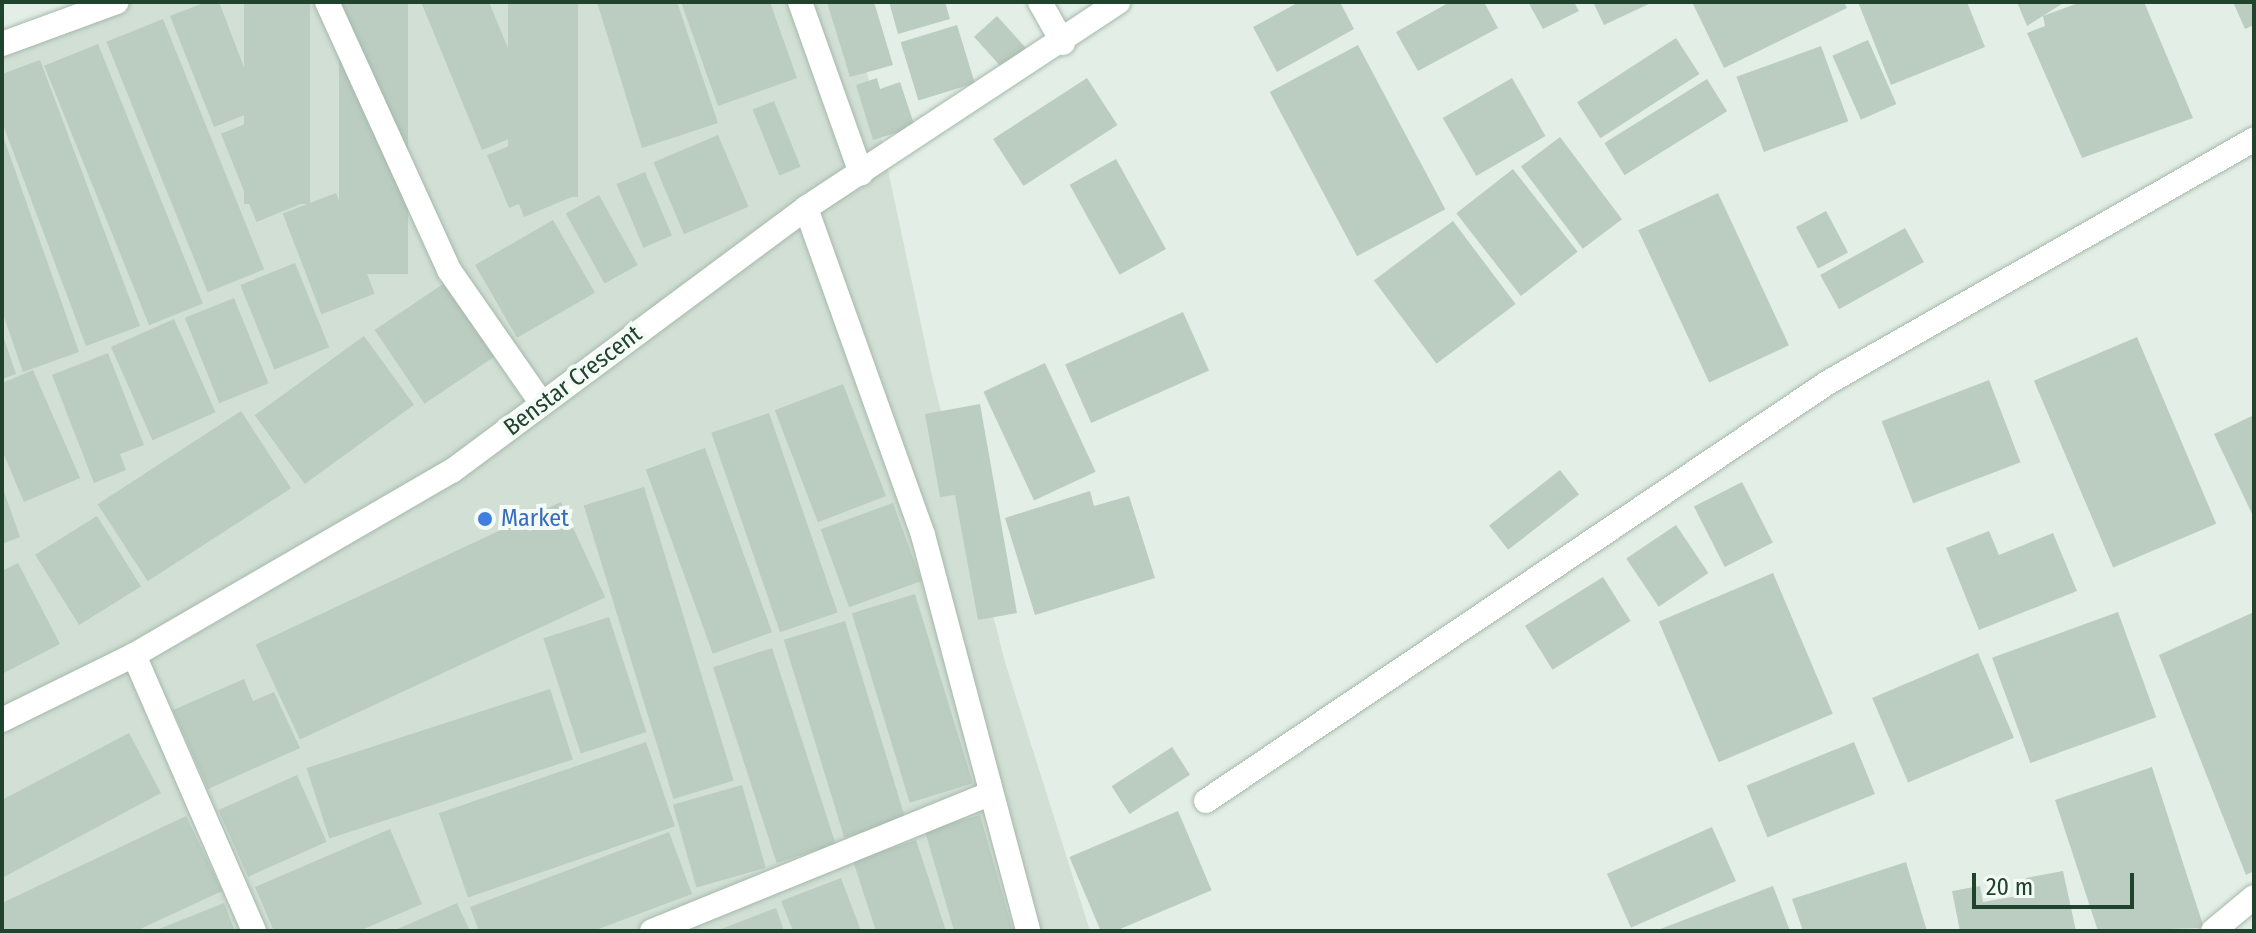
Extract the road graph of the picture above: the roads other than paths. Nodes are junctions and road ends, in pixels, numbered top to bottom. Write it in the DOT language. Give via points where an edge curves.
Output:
graph roads {
  1 [pos="117,2"];
  2 [pos="327,2"];
  3 [pos="800,2"];
  4 [pos="1040,2"];
  5 [pos="1118,2"];
  6 [pos="1063,43"];
  7 [pos="2,44"];
  8 [pos="2254,139"];
  9 [pos="861,173"];
  10 [pos="806,208"];
  11 [pos="542,404"];
  12 [pos="134,655"];
  13 [pos="2,720"];
  14 [pos="990,794"];
  15 [pos="1206,801"];
  16 [pos="2254,897"];
  17 [pos="254,931"];
  18 [pos="652,931"];
  19 [pos="1028,931"];
  20 [pos="2213,931"];
  1 -- 7 [label="street"];
  2 -- 11 [label="street" via="449,270"];
  3 -- 9 [label="street"];
  4 -- 6 [label="street"];
  5 -- 6 [label="street, Benstar Crescent"];
  6 -- 9 [label="street, Benstar Crescent"];
  8 -- 15 [label="street" via="1827,383"];
  9 -- 10 [label="street, Benstar Crescent"];
  10 -- 11 [label="street, Benstar Crescent"];
  10 -- 14 [label="street" via="923,535"];
  11 -- 12 [label="street, Benstar Crescent" via="452,471"];
  12 -- 13 [label="street, Benstar Crescent"];
  12 -- 17 [label="street"];
  14 -- 18 [label="street"];
  14 -- 19 [label="street"];
  16 -- 20 [label="street"];
}
